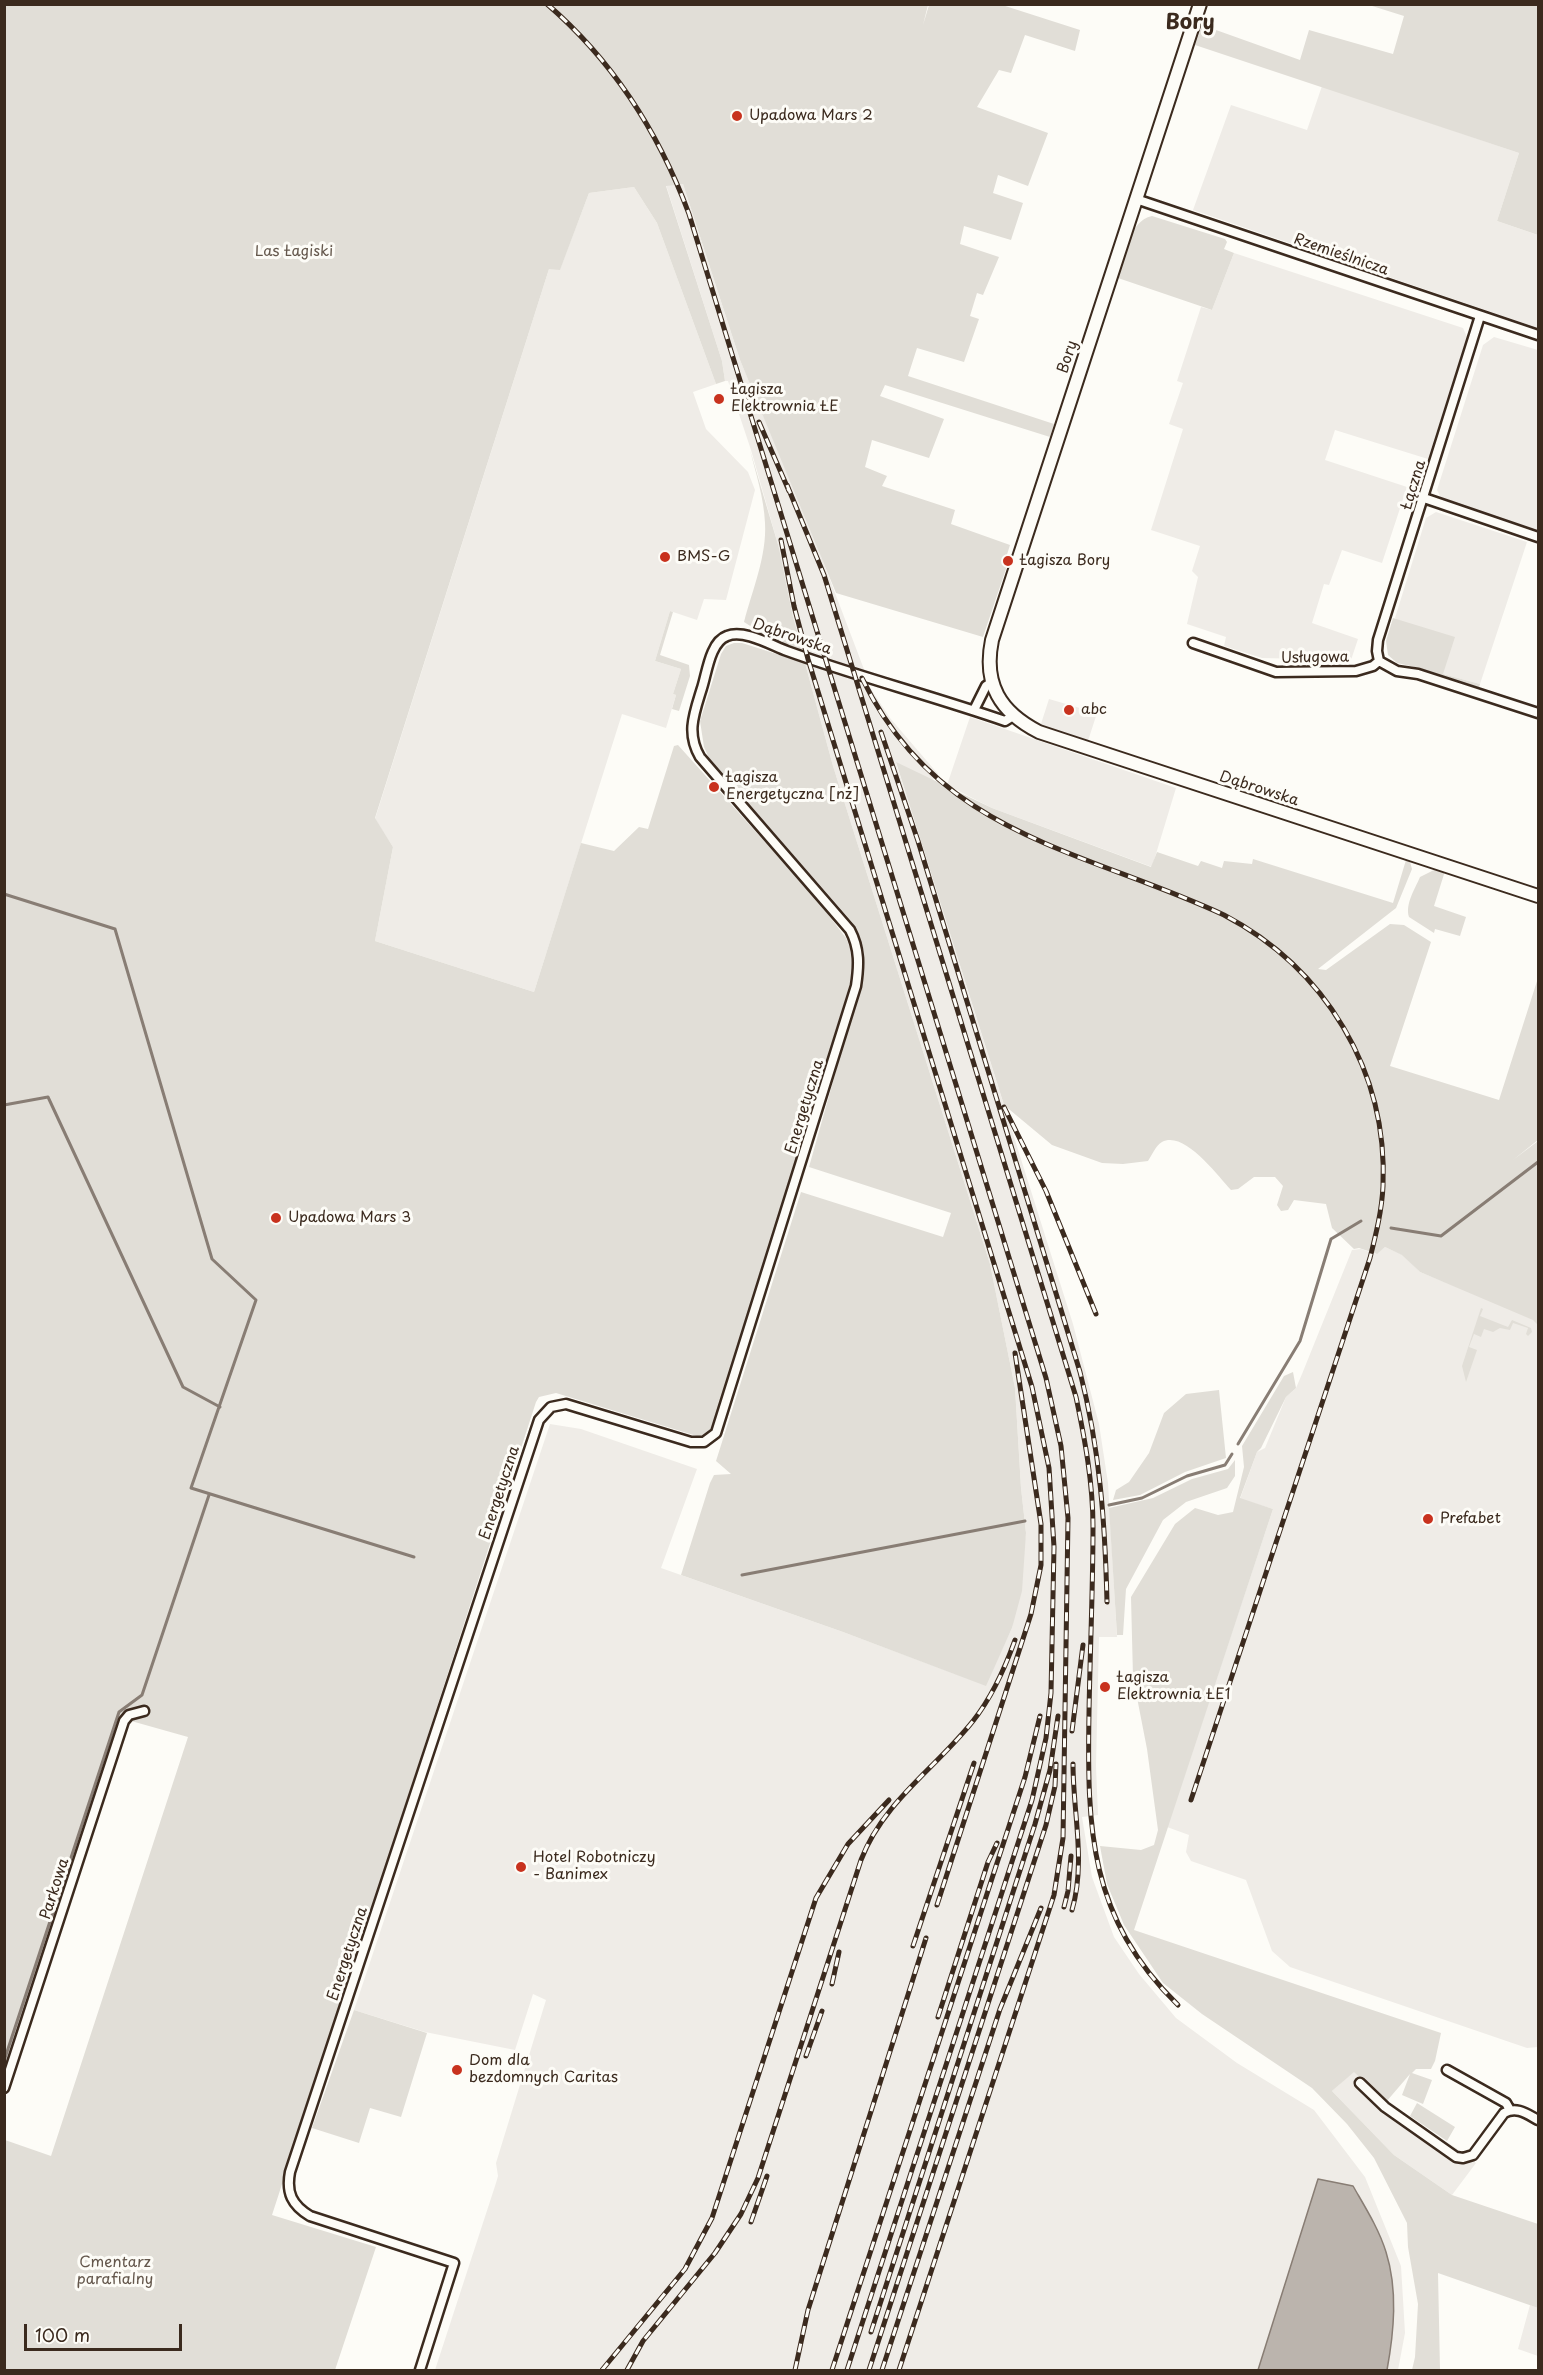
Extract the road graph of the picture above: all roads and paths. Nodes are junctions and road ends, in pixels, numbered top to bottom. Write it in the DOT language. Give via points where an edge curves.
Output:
graph roads {
  1 [pos="1200,4"];
  2 [pos="1136,199"];
  3 [pos="1480,316"];
  4 [pos="1539,335"];
  5 [pos="1424,498"];
  6 [pos="1539,537"];
  7 [pos="1193,644"];
  8 [pos="1379,661"];
  9 [pos="992,682"];
  10 [pos="974,710"];
  11 [pos="1539,713"];
  12 [pos="1013,716"];
  13 [pos="700,757"];
  14 [pos="1539,896"];
  15 [pos="144,1711"];
  16 [pos="1447,2070"];
  17 [pos="1360,2083"];
  18 [pos="4,2088"];
  19 [pos="1510,2110"];
  20 [pos="1539,2120"];
  21 [pos="420,2370"];
  1 -- 2 [label="street, Bory"];
  2 -- 3 [label="street, Rzemieślnicza"];
  2 -- 9 [label="street, Bory" via="992,640 988,663"];
  3 -- 4 [label="street, Rzemieślnicza"];
  3 -- 5 [label="street, Łączna"];
  5 -- 6 [label="street"];
  5 -- 8 [label="street, Łączna" via="1378,640"];
  7 -- 8 [label="street, Usługowa" via="1276,672 1356,671"];
  8 -- 11 [label="street"];
  9 -- 10 [label="street"];
  9 -- 12 [label="street, Bory"];
  10 -- 12 [label="street, Dąbrowska" via="1005,721"];
  10 -- 13 [label="street, Dąbrowska" via="744,635 730,635 714,650 692,717 691,735"];
  12 -- 14 [label="street, Dąbrowska" via="1039,732"];
  13 -- 21 [label="street, Energetyczna" via="850,930 859,959 856,986 716,1433 704,1442 691,1442 566,1404 551,1407 539,1420 290,2172 292,2201 299,2210 454,2262"];
  15 -- 18 [label="street, Parkowa" via="129,1715 124,1721"];
  16 -- 19 [label="street" via="1506,2103"];
  17 -- 19 [label="street" via="1385,2107 1456,2157 1473,2155"];
  19 -- 20 [label="street"];
}
